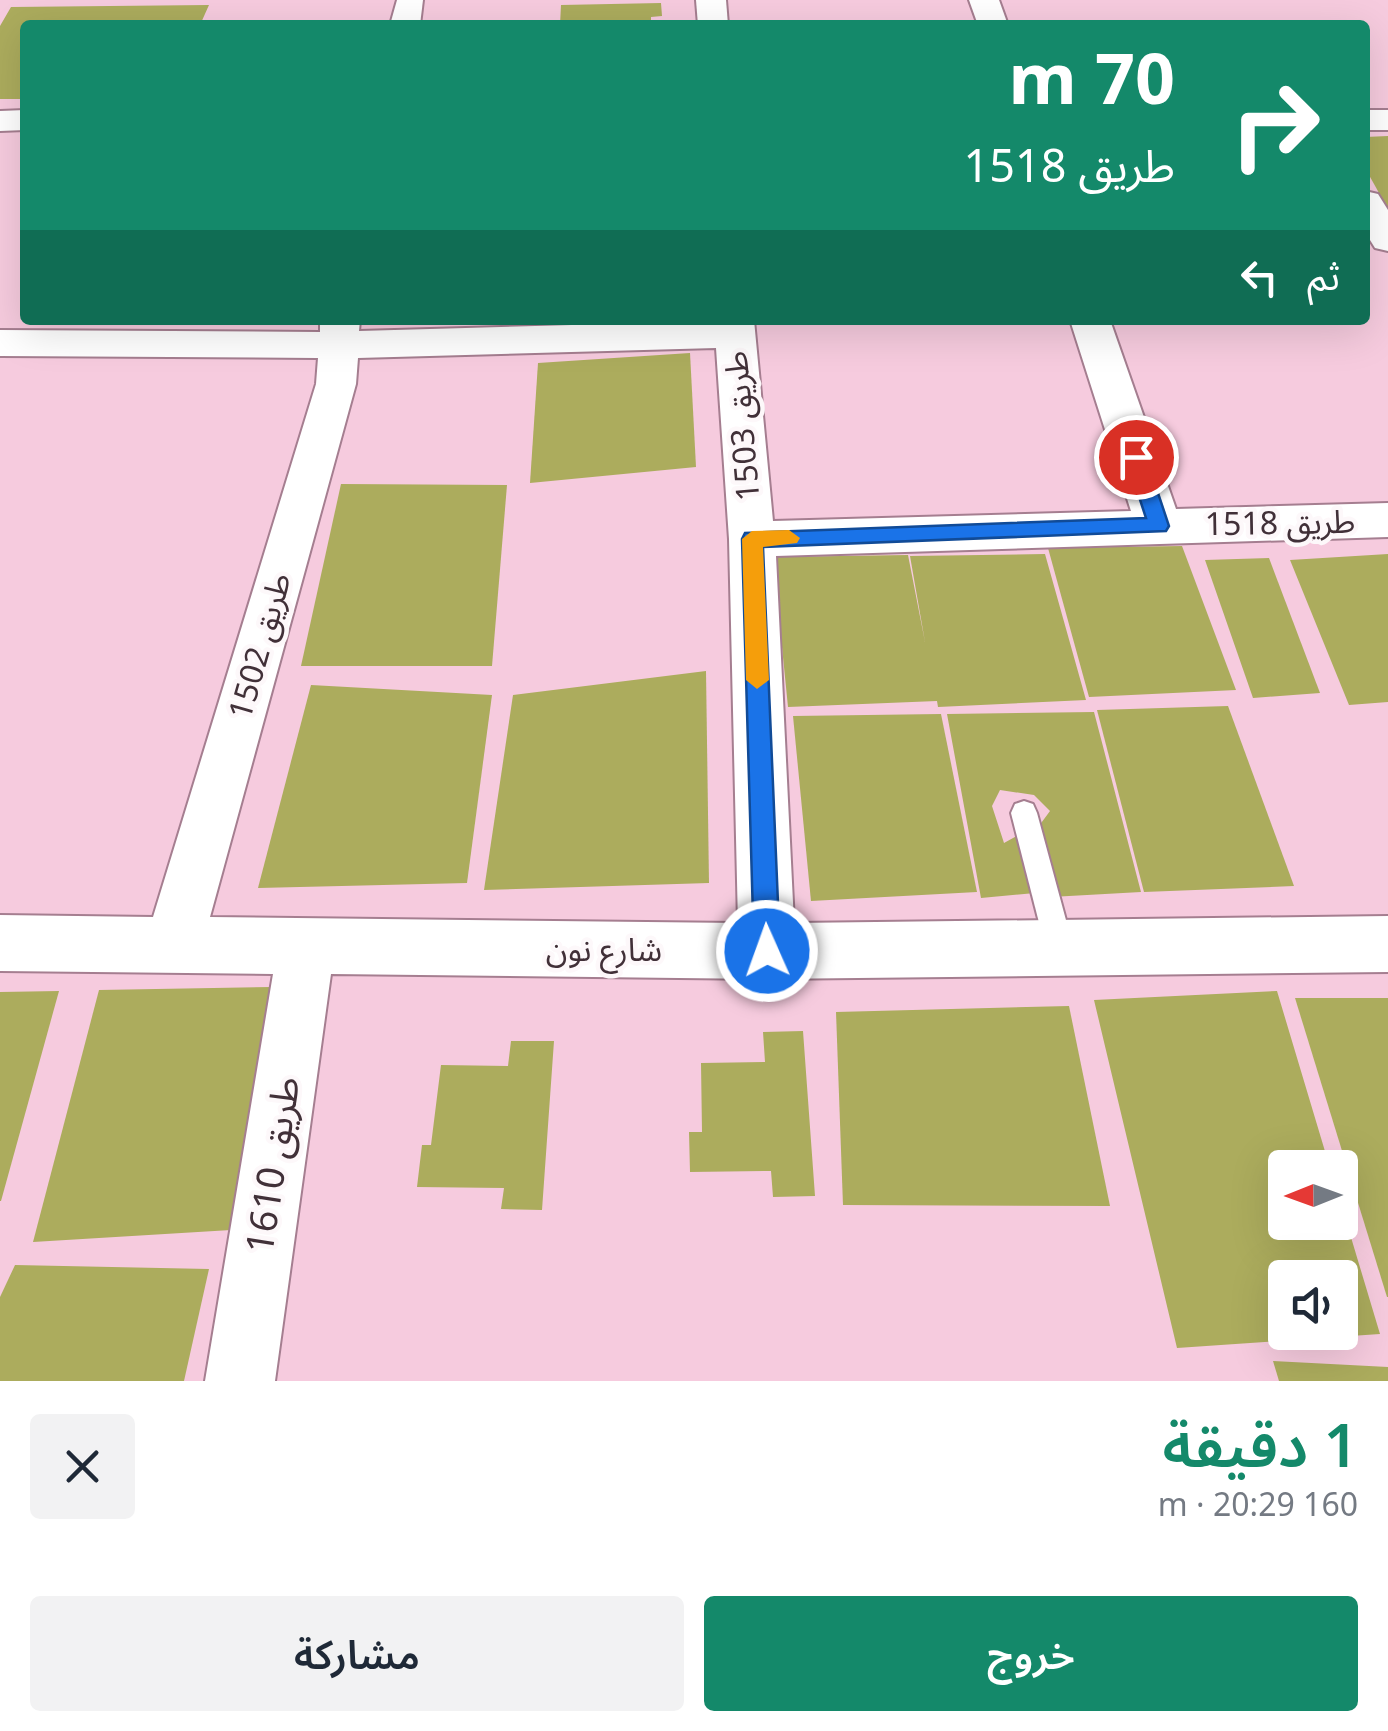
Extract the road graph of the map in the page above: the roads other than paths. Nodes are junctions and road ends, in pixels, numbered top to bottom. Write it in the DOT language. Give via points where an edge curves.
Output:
graph roads {
  1 [pos="1370,210"];
  2 [pos="1388,240"];
  3 [pos="1092,325"];
  4 [pos="734,327"];
  5 [pos="340,332"];
  6 [pos="0,342"];
  7 [pos="1388,520"];
  8 [pos="1158,526"];
  9 [pos="752,539"];
  10 [pos="1024,812"];
  11 [pos="0,943"];
  12 [pos="1388,944"];
  13 [pos="1059,946"];
  14 [pos="174,947"];
  15 [pos="306,949"];
  16 [pos="767,951"];
  17 [pos="240,1381"];
  1 -- 2 [label="street"];
  3 -- 8 [label="street"];
  4 -- 5 [label="street"];
  4 -- 9 [label="street, طريق 1503"];
  5 -- 6 [label="street"];
  5 -- 14 [label="street, طريق 1502" via="336,384"];
  7 -- 8 [label="street, طريق 1518"];
  8 -- 9 [label="street, طريق 1518"];
  9 -- 16 [label="street, طريق 1503"];
  10 -- 13 [label="lane"];
  11 -- 14 [label="street, شارع نون"];
  12 -- 13 [label="street, شارع نون"];
  13 -- 16 [label="street, شارع نون"];
  14 -- 15 [label="street, شارع نون"];
  15 -- 16 [label="street, شارع نون"];
  15 -- 17 [label="street, طريق 1610"];
}
